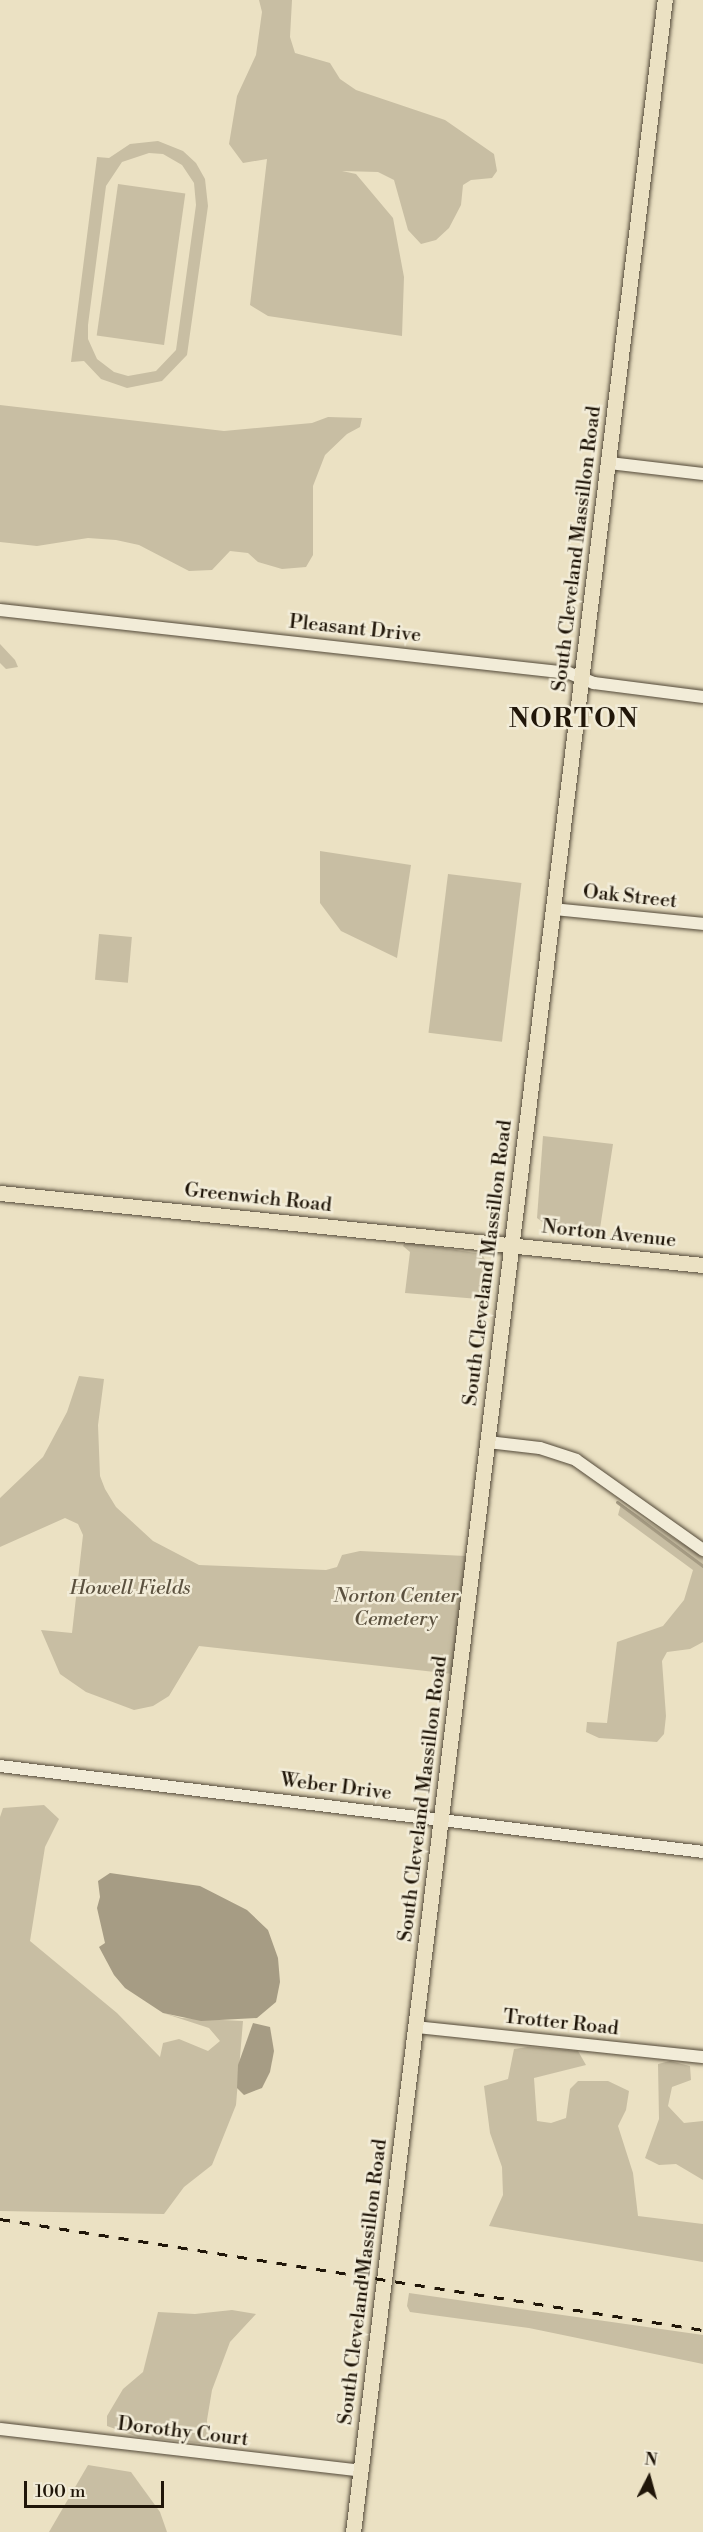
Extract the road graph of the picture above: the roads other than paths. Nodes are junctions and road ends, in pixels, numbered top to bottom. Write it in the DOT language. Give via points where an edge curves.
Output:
graph roads {
  1 [pos="665,0"];
  2 [pos="609,463"];
  3 [pos="703,474"];
  4 [pos="0,610"];
  5 [pos="582,679"];
  6 [pos="703,697"];
  7 [pos="553,909"];
  8 [pos="703,924"];
  9 [pos="0,1193"];
  10 [pos="511,1245"];
  11 [pos="703,1265"];
  12 [pos="488,1442"];
  13 [pos="703,1550"];
  14 [pos="0,1766"];
  15 [pos="442,1820"];
  16 [pos="703,1852"];
  17 [pos="416,2027"];
  18 [pos="703,2057"];
  19 [pos="0,2429"];
  20 [pos="361,2471"];
  21 [pos="353,2532"];
  1 -- 2 [label="main road, South Cleveland Massillon Road"];
  2 -- 3 [label="street"];
  2 -- 5 [label="main road, South Cleveland Massillon Road"];
  4 -- 5 [label="street, Pleasant Drive" via="502,665"];
  5 -- 6 [label="street, Pleasant Drive"];
  5 -- 7 [label="main road, South Cleveland Massillon Road"];
  7 -- 8 [label="street, Oak Street"];
  7 -- 10 [label="main road, South Cleveland Massillon Road"];
  9 -- 10 [label="main road, Greenwich Road"];
  10 -- 11 [label="main road, Norton Avenue"];
  10 -- 12 [label="main road, South Cleveland Massillon Road"];
  12 -- 13 [label="street" via="540,1448 576,1460"];
  12 -- 15 [label="main road, South Cleveland Massillon Road"];
  14 -- 15 [label="street, Weber Drive"];
  15 -- 16 [label="street, Weber Drive"];
  15 -- 17 [label="main road, South Cleveland Massillon Road"];
  17 -- 18 [label="street, Trotter Road"];
  17 -- 20 [label="main road, South Cleveland Massillon Road"];
  19 -- 20 [label="street, Dorothy Court"];
  20 -- 21 [label="main road, South Cleveland Massillon Road"];
}
